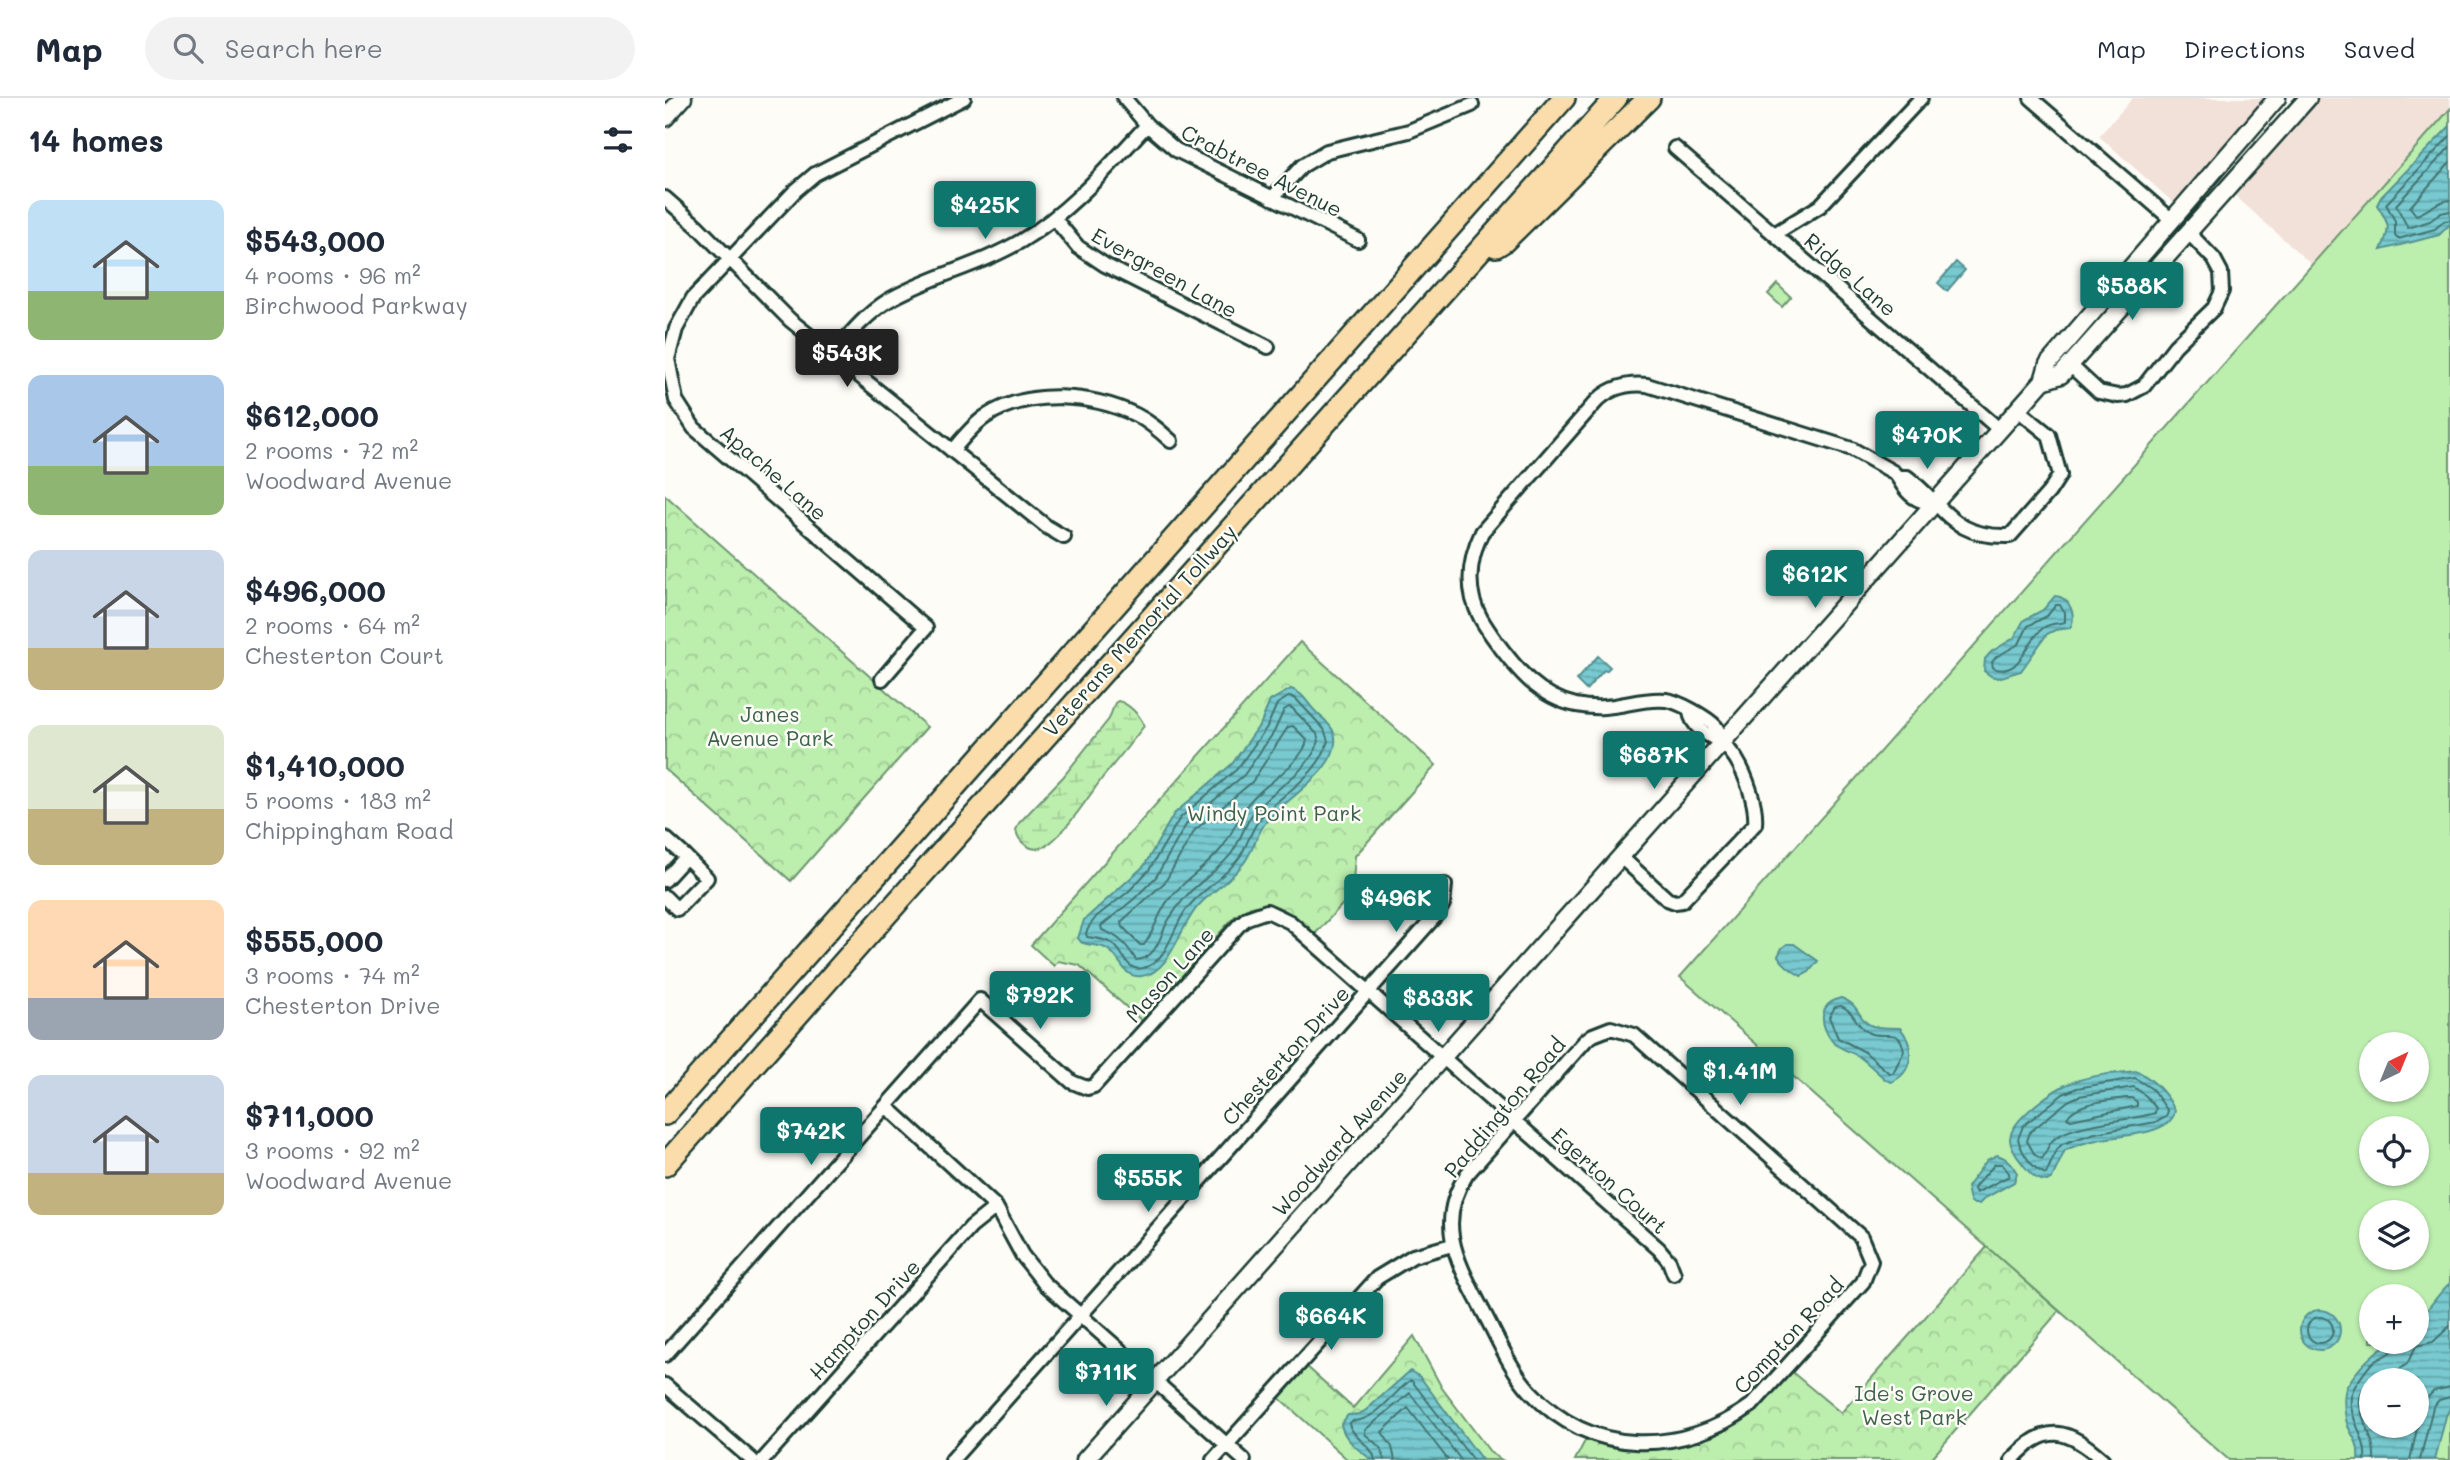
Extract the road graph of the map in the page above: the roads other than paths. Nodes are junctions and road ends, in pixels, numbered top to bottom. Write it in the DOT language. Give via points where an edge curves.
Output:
graph roads {
  1 [pos="683,98"];
  2 [pos="964,98"];
  3 [pos="1124,98"];
  4 [pos="1546,98"];
  5 [pos="1564,98"];
  6 [pos="1615,98"];
  7 [pos="1649,98"];
  8 [pos="1921,98"];
  9 [pos="2031,98"];
  10 [pos="2277,98"];
  11 [pos="2308,98"];
  12 [pos="1472,105"];
  13 [pos="665,118"];
  14 [pos="1147,125"];
  15 [pos="1675,148"];
  16 [pos="665,198"];
  17 [pos="1272,198"];
  18 [pos="1467,207"];
  19 [pos="1054,218"];
  20 [pos="2172,220"];
  21 [pos="2188,232"];
  22 [pos="1776,233"];
  23 [pos="1358,240"];
  24 [pos="730,259"];
  25 [pos="1462,268"];
  26 [pos="1268,347"];
  27 [pos="832,355"];
  28 [pos="2070,365"];
  29 [pos="2043,382"];
  30 [pos="2018,410"];
  31 [pos="2000,430"];
  32 [pos="1171,441"];
  33 [pos="952,451"];
  34 [pos="1935,504"];
  35 [pos="1064,537"];
  36 [pos="882,678"];
  37 [pos="1723,742"];
  38 [pos="665,838"];
  39 [pos="1621,857"];
  40 [pos="685,858"];
  41 [pos="665,880"];
  42 [pos="1445,886"];
  43 [pos="665,897"];
  44 [pos="1251,916"];
  45 [pos="1369,990"];
  46 [pos="1443,1056"];
  47 [pos="887,1107"];
  48 [pos="666,1112"];
  49 [pos="1515,1121"];
  50 [pos="669,1161"];
  51 [pos="996,1207"];
  52 [pos="1452,1245"];
  53 [pos="1871,1261"];
  54 [pos="1674,1274"];
  55 [pos="1081,1315"];
  56 [pos="665,1355"];
  57 [pos="1155,1381"];
  58 [pos="665,1385"];
  59 [pos="1227,1444"];
  60 [pos="752,1460"];
  61 [pos="763,1460"];
  62 [pos="952,1460"];
  63 [pos="1085,1460"];
  64 [pos="1213,1460"];
  65 [pos="1244,1460"];
  66 [pos="2013,1460"];
  67 [pos="2103,1460"];
  1 -- 13 [label="main road"];
  2 -- 24 [label="street" via="815,174"];
  3 -- 14 [label="street, Crabtree Avenue"];
  4 -- 18 [label="highway" via="1505,148"];
  5 -- 18 [label="highway, Veterans Memorial Tollway"];
  6 -- 25 [label="highway, Veterans Memorial Tollway"];
  7 -- 25 [label="highway" via="1504,241"];
  8 -- 22 [label="street" via="1820,206"];
  9 -- 20 [label="street"];
  10 -- 20 [label="main road, Woodward Avenue"];
  11 -- 21 [label="main road, Woodward Avenue"];
  12 -- 17 [label="street" via="1409,131 1327,151 1302,166"];
  14 -- 17 [label="street, Crabtree Avenue" via="1182,155"];
  14 -- 19 [label="street"];
  15 -- 22 [label="street, Ridge Lane"];
  16 -- 24 [label="street"];
  17 -- 23 [label="street, Crabtree Avenue"];
  18 -- 48 [label="highway, Veterans Memorial Tollway"];
  19 -- 26 [label="street, Evergreen Lane" via="1078,247 1105,265"];
  19 -- 27 [label="street" via="1002,251 890,299 866,317"];
  20 -- 29 [label="main road, Woodward Avenue" via="2048,364"];
  21 -- 28 [label="main road, Woodward Avenue"];
  21 -- 28 [label="street" via="2221,272 2222,291 2214,308 2175,346 2144,386 2127,395 2099,392"];
  22 -- 31 [label="street, Ridge Lane"];
  24 -- 27 [label="street"];
  24 -- 36 [label="street, Apache Lane" via="693,298 675,329 668,359 676,400 694,428 926,628"];
  25 -- 50 [label="highway, Veterans Memorial Tollway"];
  27 -- 33 [label="street"];
  28 -- 29 [label="main road, Woodward Avenue" via="2061,375"];
  29 -- 30 [label="main road, Woodward Avenue"];
  30 -- 31 [label="main road, Woodward Avenue"];
  30 -- 34 [label="street" via="2049,435 2058,467 2060,475 2041,501 2010,536 1972,531 1955,523"];
  31 -- 34 [label="main road, Woodward Avenue"];
  32 -- 33 [label="street" via="1151,424 1119,408 1046,397 985,417"];
  33 -- 35 [label="street"];
  34 -- 37 [label="main road, Woodward Avenue"];
  34 -- 37 [label="street" via="1907,477 1899,477 1852,449 1647,385 1618,387 1598,399 1482,532 1470,572 1473,599 1484,625 1521,674 1538,688 1575,705 1608,708 1667,700 1690,711 1690,718 1709,737"];
  37 -- 39 [label="main road, Woodward Avenue"];
  37 -- 39 [label="street" via="1742,769 1755,824 1682,901 1667,899"];
  38 -- 40 [label="street"];
  39 -- 46 [label="main road, Woodward Avenue"];
  40 -- 41 [label="street"];
  40 -- 43 [label="street" via="707,878 677,909"];
  42 -- 45 [label="street, Chesterton Drive" via="1438,913"];
  44 -- 45 [label="street, Egerton Court" via="1267,912 1285,918"];
  44 -- 47 [label="street, Mason Lane" via="1100,1081 1087,1088 1072,1082 980,1000"];
  45 -- 46 [label="street, Egerton Court"];
  45 -- 55 [label="street, Chesterton Drive"];
  46 -- 49 [label="street, Egerton Court"];
  46 -- 57 [label="main road, Woodward Avenue"];
  47 -- 51 [label="street"];
  47 -- 56 [label="street"];
  49 -- 52 [label="street, Paddington Road" via="1458,1190 1452,1209"];
  49 -- 53 [label="street, Paddington Road" via="1593,1034 1611,1028 1634,1035 1861,1237"];
  49 -- 54 [label="street, Egerton Court" via="1659,1249"];
  51 -- 55 [label="street" via="1031,1269"];
  51 -- 61 [label="street, Hampton Drive" via="971,1227"];
  52 -- 53 [label="street, Compton Road" via="1510,1363 1529,1390 1557,1415 1581,1428 1641,1443 1699,1435 1752,1405 1863,1282"];
  52 -- 59 [label="street" via="1413,1256 1377,1278"];
  55 -- 57 [label="street"];
  55 -- 62 [label="street, Chesterton Drive"];
  57 -- 59 [label="street"];
  57 -- 63 [label="main road, Woodward Avenue"];
  58 -- 60 [label="street"];
  59 -- 64 [label="street"];
  59 -- 65 [label="street"];
  66 -- 67 [label="street" via="2034,1440 2051,1432 2065,1433"];
}
